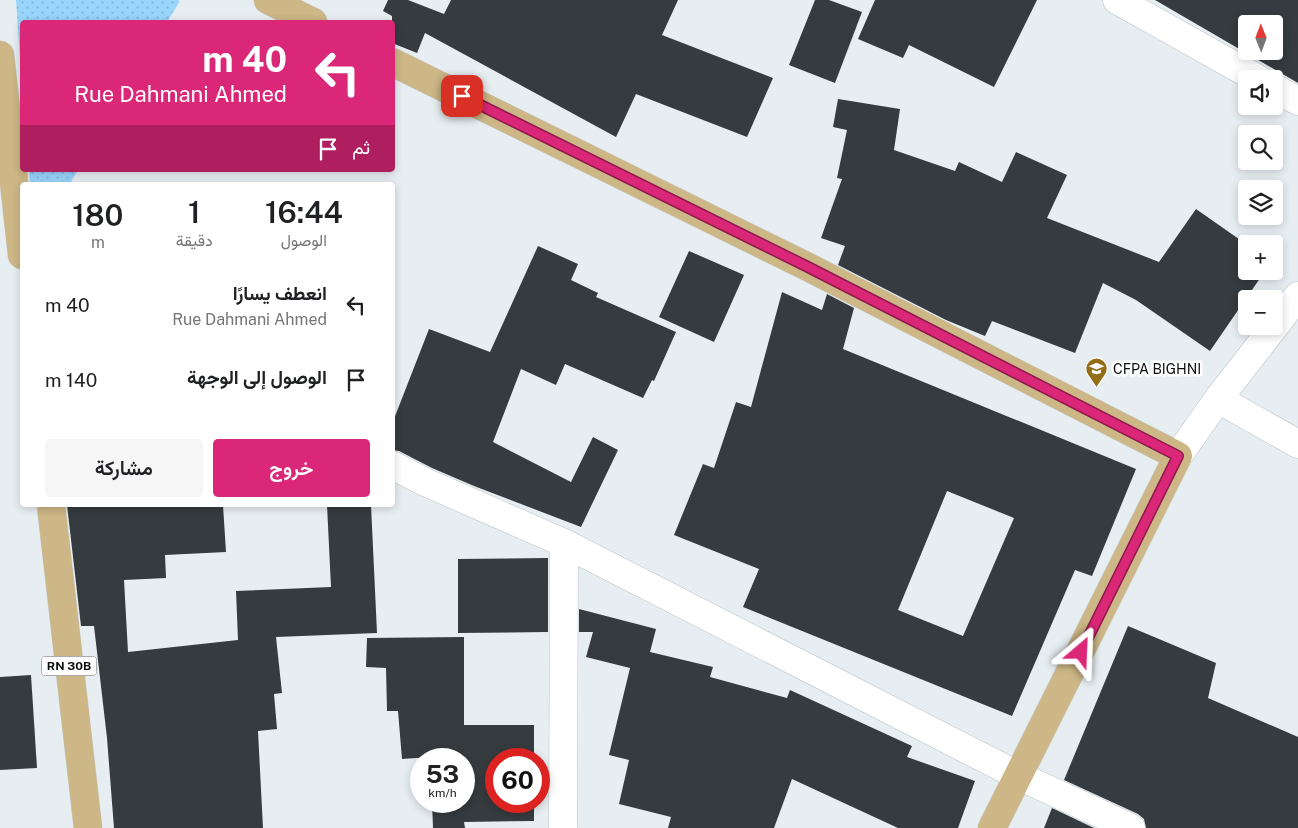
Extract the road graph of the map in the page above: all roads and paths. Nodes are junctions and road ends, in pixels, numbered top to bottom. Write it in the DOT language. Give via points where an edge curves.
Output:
graph roads {
  1 [pos="268,0"];
  2 [pos="1117,0"];
  3 [pos="309,20"];
  4 [pos="0,55"];
  5 [pos="395,63"];
  6 [pos="1242,70"];
  7 [pos="1283,93"];
  8 [pos="1298,101"];
  9 [pos="20,237"];
  10 [pos="1298,296"];
  11 [pos="1218,399"];
  12 [pos="1298,444"];
  13 [pos="1178,456"];
  14 [pos="395,467"];
  15 [pos="51,507"];
  16 [pos="564,543"];
  17 [pos="1019,776"];
  18 [pos="88,828"];
  19 [pos="563,828"];
  20 [pos="992,828"];
  21 [pos="1131,828"];
  1 -- 3 [label="main road"];
  2 -- 6 [label="street"];
  4 -- 9 [label="main road"];
  5 -- 13 [label="main road" via="806,266"];
  7 -- 8 [label="street"];
  10 -- 11 [label="street"];
  11 -- 12 [label="street"];
  11 -- 13 [label="street"];
  13 -- 17 [label="main road"];
  14 -- 16 [label="street"];
  15 -- 18 [label="main road, RN 30B"];
  16 -- 17 [label="street"];
  16 -- 19 [label="street"];
  17 -- 20 [label="main road"];
  17 -- 21 [label="street"];
}
